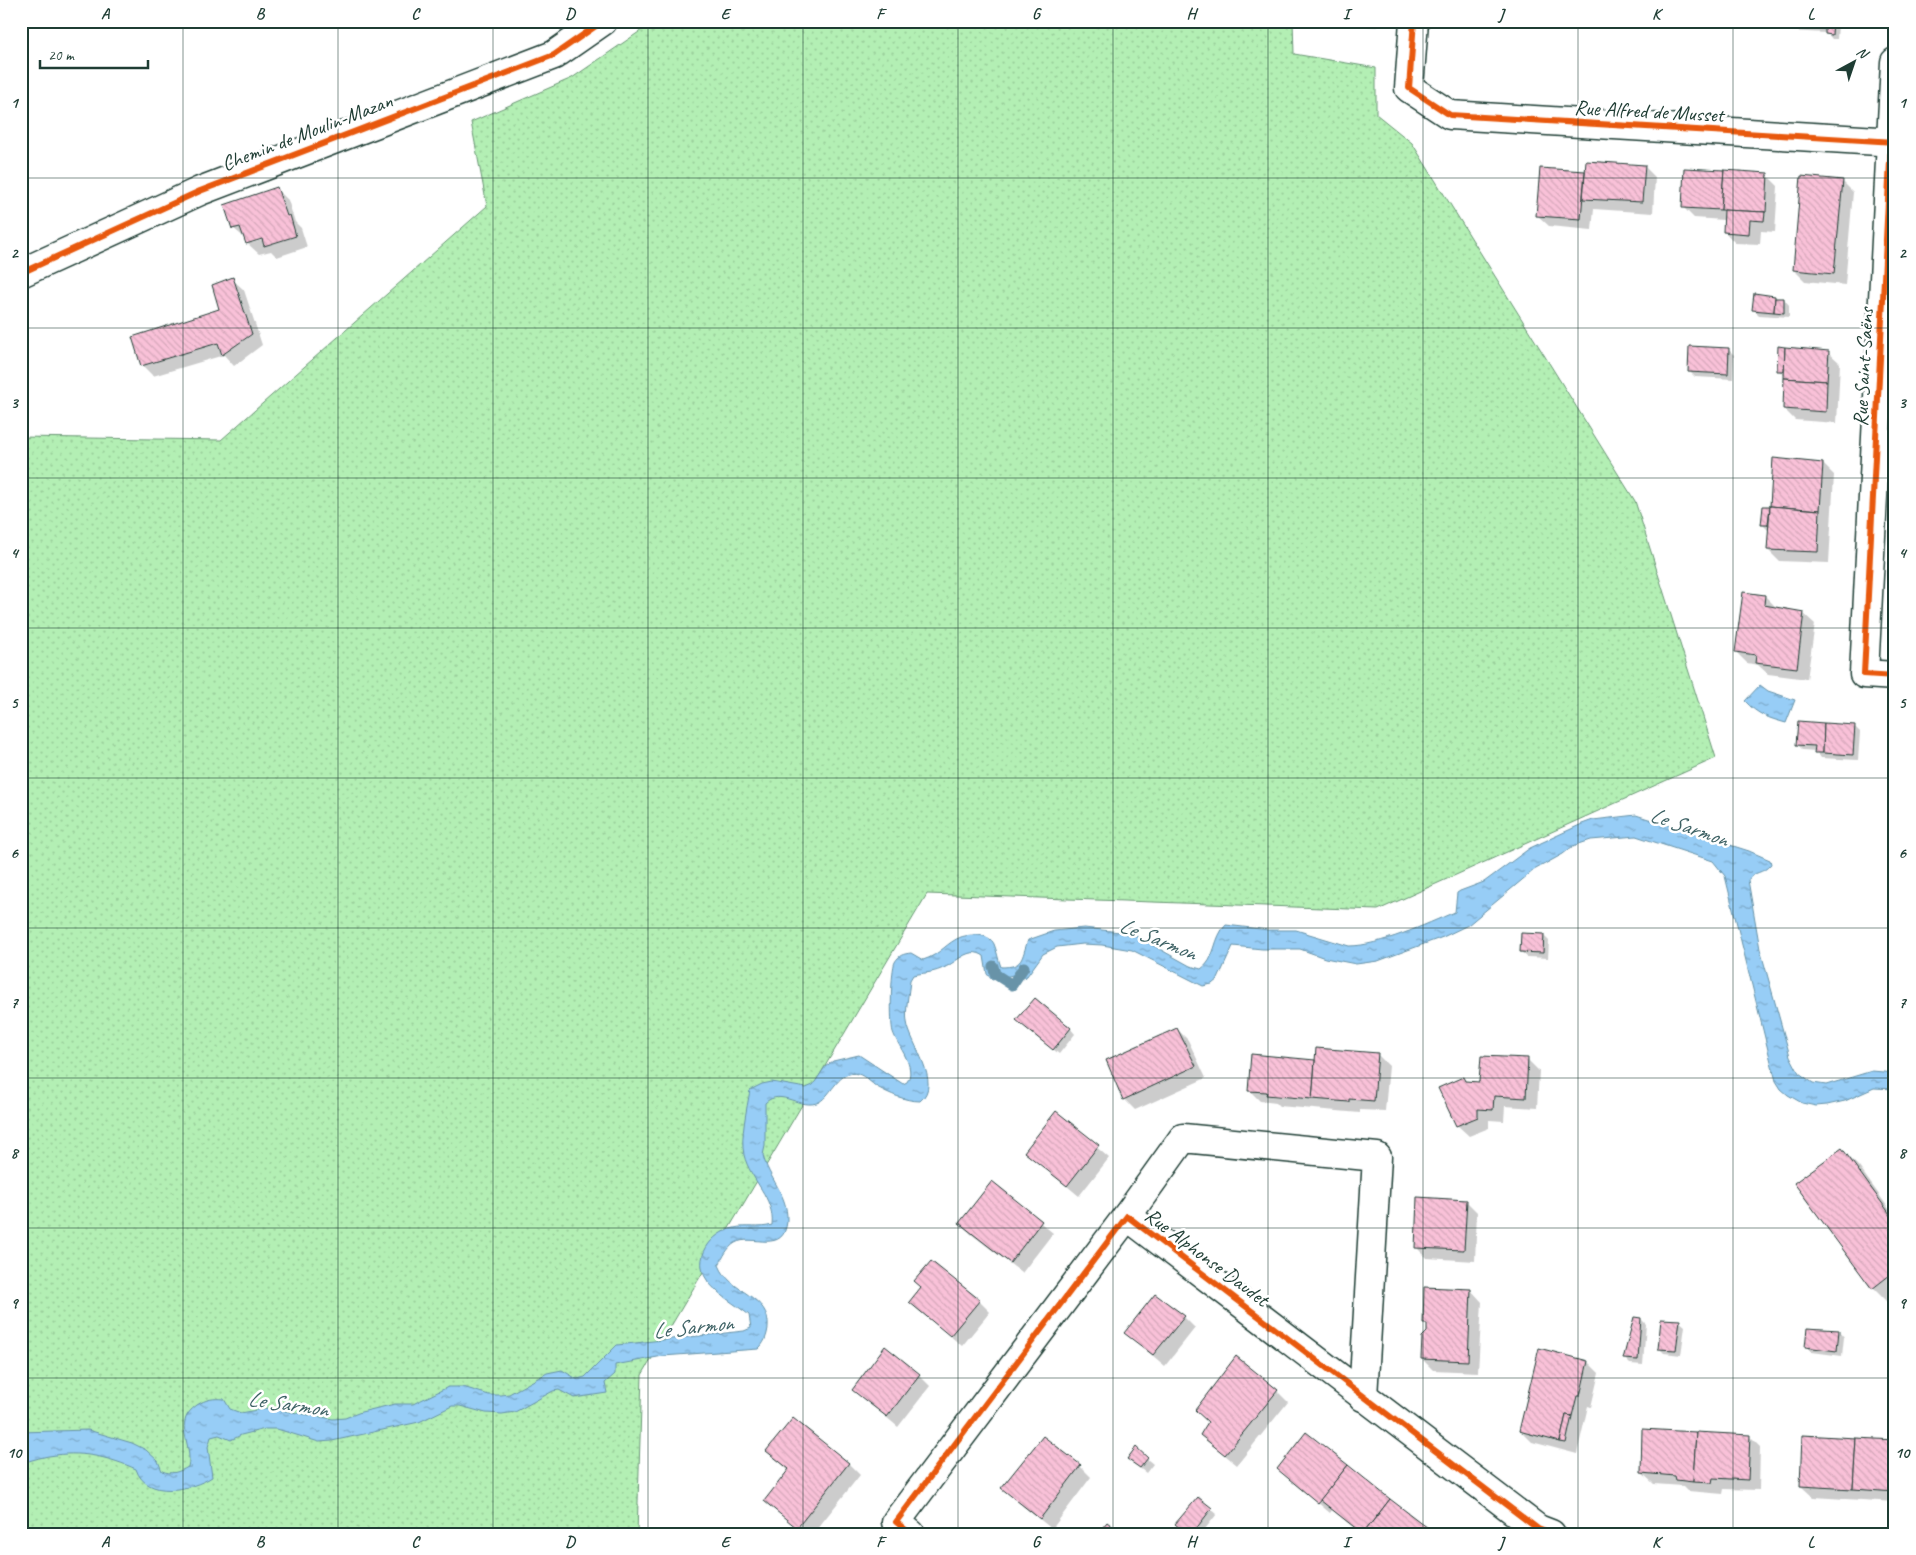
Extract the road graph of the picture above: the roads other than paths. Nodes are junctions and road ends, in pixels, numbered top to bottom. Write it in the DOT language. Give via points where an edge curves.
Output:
graph roads {
  1 [pos="602,21"];
  2 [pos="1414,21"];
  3 [pos="1895,62"];
  4 [pos="1892,142"];
  5 [pos="21,273"];
  6 [pos="1895,676"];
  7 [pos="1127,1216"];
  8 [pos="1363,1396"];
  9 [pos="903,1528"];
  10 [pos="1551,1534"];
  1 -- 5 [label="street, Chemin de Moulin-Mazan" via="554,55 200,191"];
  2 -- 4 [label="street, Rue Alfred de Musset" via="1409,88 1450,115"];
  3 -- 4 [label="street, Rue Saint-Saëns"];
  4 -- 6 [label="street, Rue Saint-Saëns" via="1864,674"];
  7 -- 8 [label="street, Rue Alphonse Daudet"];
  7 -- 8 [label="street, Rue Alphonse Daudet" via="1183,1138 1377,1157"];
  7 -- 9 [label="street, Rue Alphonse Daudet"];
  8 -- 10 [label="street, Rue Alphonse Daudet" via="1538,1529"];
}
